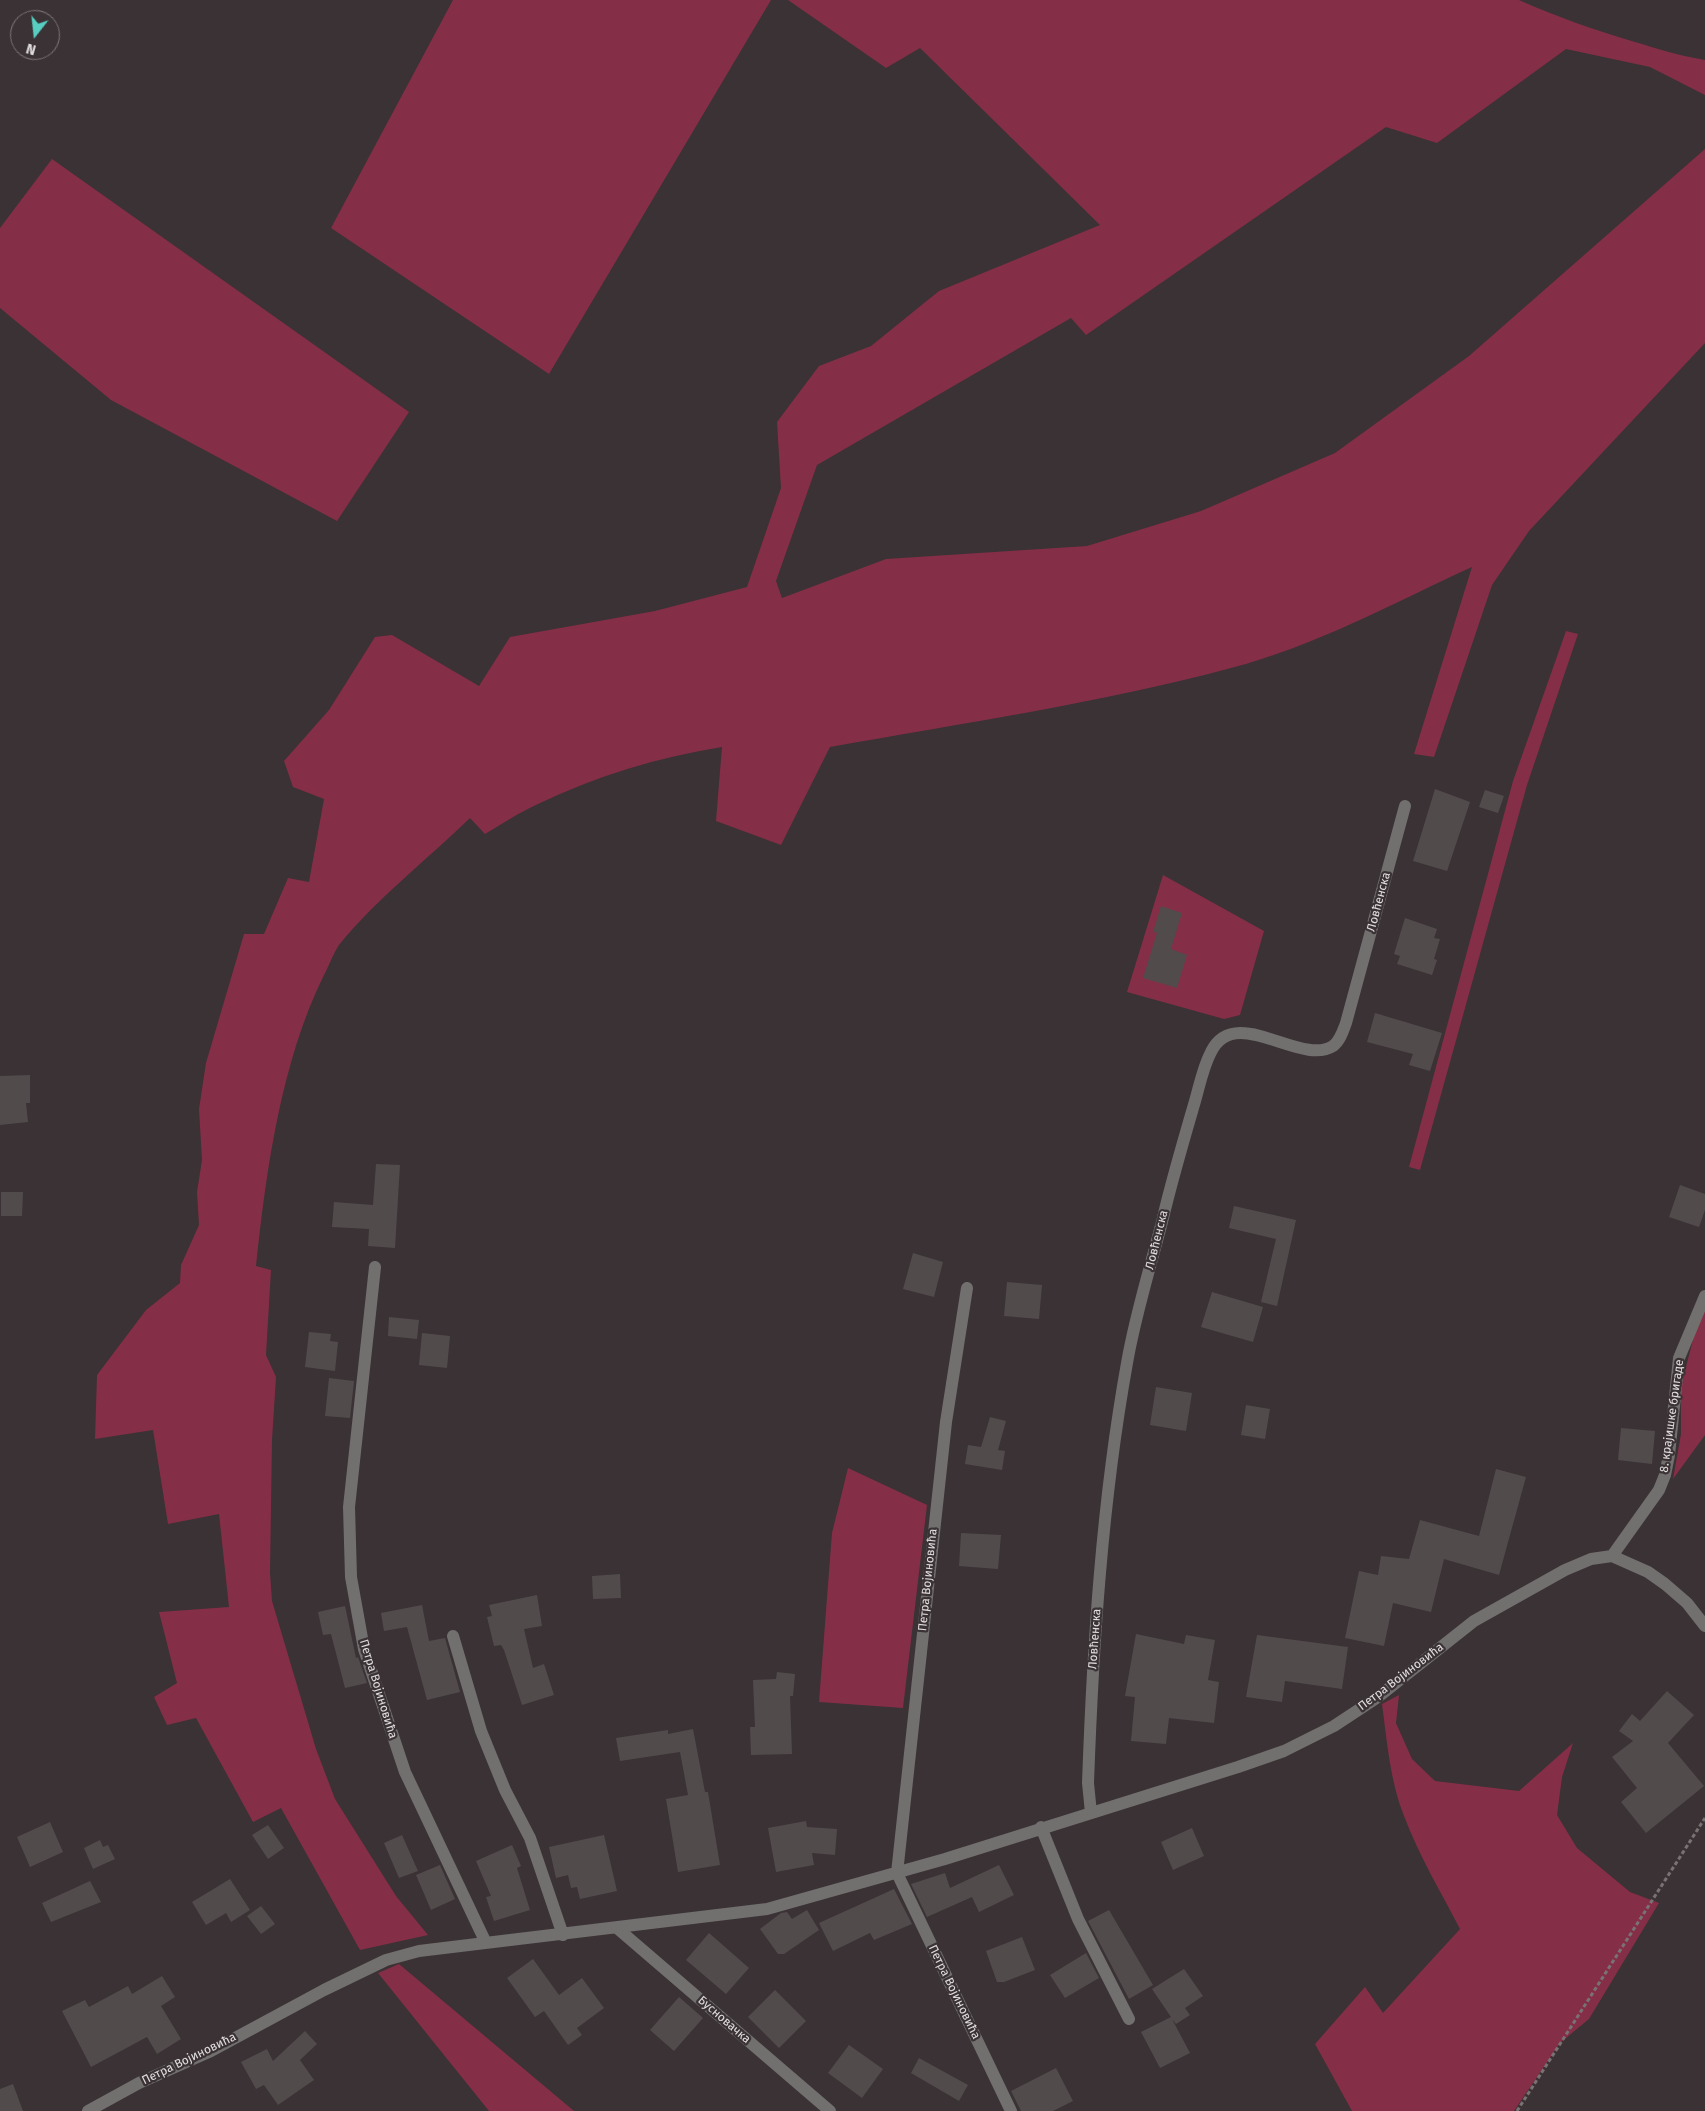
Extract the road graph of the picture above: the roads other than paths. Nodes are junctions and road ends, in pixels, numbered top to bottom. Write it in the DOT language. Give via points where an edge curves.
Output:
graph roads {
  1 [pos="1405,806"];
  2 [pos="375,1267"];
  3 [pos="967,1288"];
  4 [pos="1705,1296"];
  5 [pos="1612,1556"];
  6 [pos="1705,1626"];
  7 [pos="453,1636"];
  8 [pos="1091,1813"];
  9 [pos="1041,1827"];
  10 [pos="897,1873"];
  11 [pos="618,1928"];
  12 [pos="563,1935"];
  13 [pos="486,1943"];
  14 [pos="1129,2018"];
  15 [pos="88,2111"];
  16 [pos="830,2111"];
  17 [pos="1011,2111"];
  1 -- 8 [label="street, Ловћенска" via="1346,1023 1338,1041 1328,1048 1312,1050 1254,1035 1231,1035 1215,1045 1205,1067 1171,1184 1127,1361 1097,1606 1089,1747"];
  2 -- 13 [label="street, Петра Војиновића" via="349,1507 351,1576 364,1649 404,1772"];
  3 -- 10 [label="street, Петра Војиновића" via="946,1422"];
  4 -- 5 [label="street, 8. крајишке бригаде" via="1679,1358 1665,1475 1659,1490"];
  5 -- 6 [label="street" via="1648,1572 1665,1584 1687,1603"];
  5 -- 8 [label="street, Петра Војиновића" via="1591,1559 1564,1570 1474,1621 1378,1697 1334,1726 1284,1751"];
  7 -- 12 [label="street" via="481,1731 505,1790 530,1838"];
  8 -- 9 [label="street, Петра Војиновића"];
  9 -- 10 [label="street, Петра Војиновића"];
  9 -- 14 [label="street" via="1078,1919"];
  10 -- 11 [label="street, Петра Војиновића" via="767,1909"];
  10 -- 17 [label="street, Петра Војиновића"];
  11 -- 12 [label="street, Петра Војиновића"];
  11 -- 16 [label="street, Бусновачка"];
  12 -- 13 [label="street, Петра Војиновића"];
  13 -- 15 [label="street, Петра Војиновића" via="419,1951 386,1960"];
}
